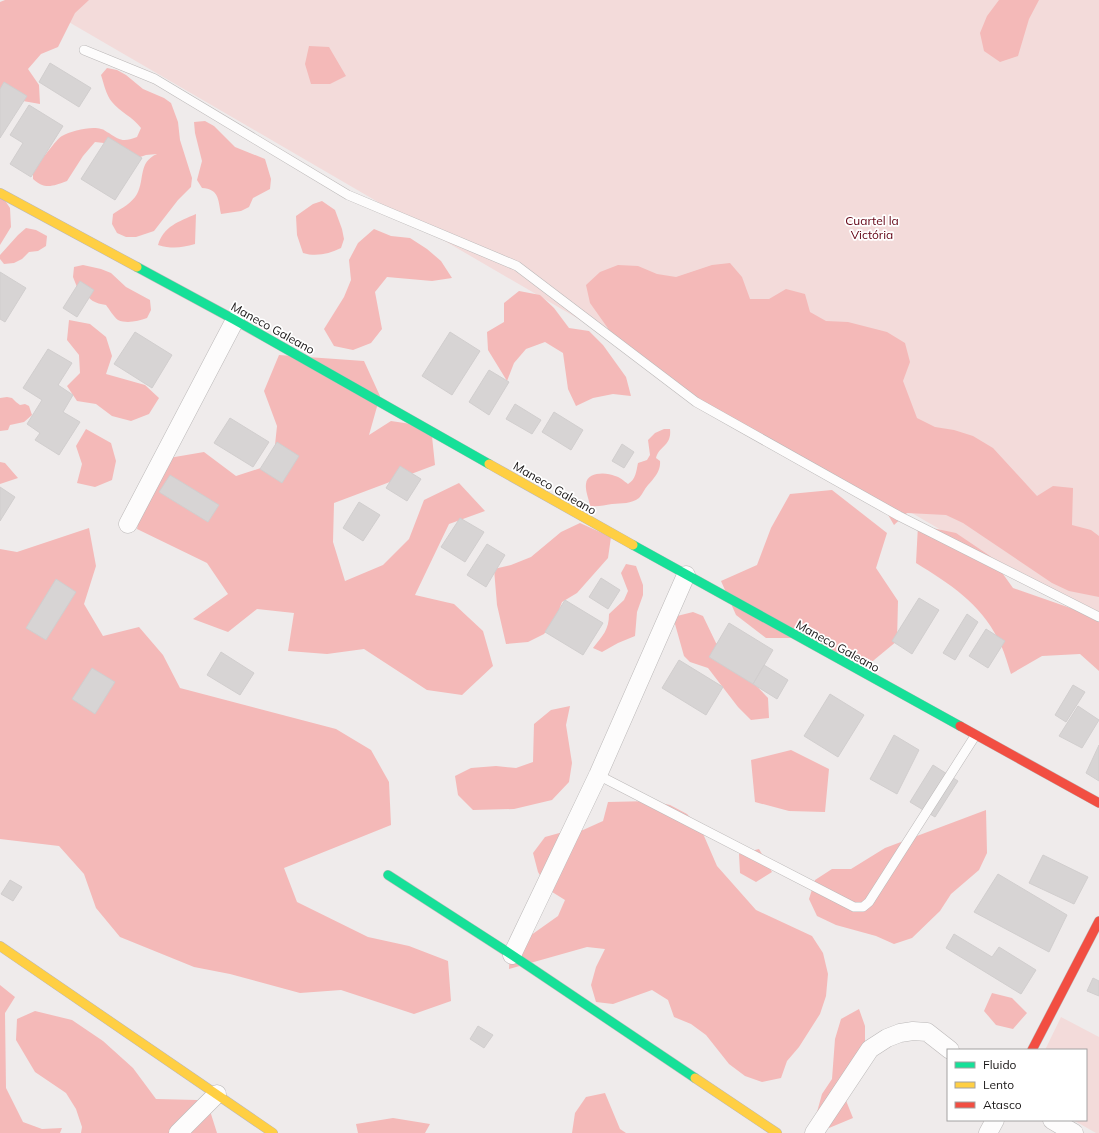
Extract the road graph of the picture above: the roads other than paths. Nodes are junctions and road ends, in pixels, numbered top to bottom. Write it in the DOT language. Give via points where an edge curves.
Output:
graph roads {
  1 [pos="84,50"];
  2 [pos="0,193"];
  3 [pos="235,320"];
  4 [pos="128,524"];
  5 [pos="686,575"];
  6 [pos="1099,618"];
  7 [pos="975,736"];
  8 [pos="598,775"];
  9 [pos="1099,803"];
  10 [pos="388,875"];
  11 [pos="1099,921"];
  12 [pos="0,946"];
  13 [pos="512,955"];
  14 [pos="949,1049"];
  15 [pos="1033,1049"];
  16 [pos="217,1094"];
  17 [pos="994,1121"];
  18 [pos="1054,1121"];
  19 [pos="178,1133"];
  20 [pos="273,1133"];
  21 [pos="777,1133"];
  22 [pos="814,1133"];
  23 [pos="988,1133"];
  24 [pos="1074,1133"];
  1 -- 6 [label="lane" via="155,79 348,194 516,266 696,402 899,516"];
  2 -- 3 [label="street, Maneco Galeano"];
  3 -- 4 [label="street"];
  3 -- 5 [label="street, Maneco Galeano"];
  5 -- 7 [label="street, Maneco Galeano"];
  5 -- 8 [label="street"];
  7 -- 8 [label="lane" via="869,902 863,907 854,907"];
  7 -- 9 [label="street, Maneco Galeano"];
  8 -- 13 [label="street"];
  10 -- 13 [label="street"];
  11 -- 15 [label="street"];
  12 -- 16 [label="street"];
  13 -- 21 [label="street"];
  14 -- 22 [label="street" via="927,1032 906,1032 887,1038 870,1050"];
  16 -- 19 [label="street"];
  16 -- 20 [label="street"];
  17 -- 23 [label="street"];
  18 -- 24 [label="street"];
}
